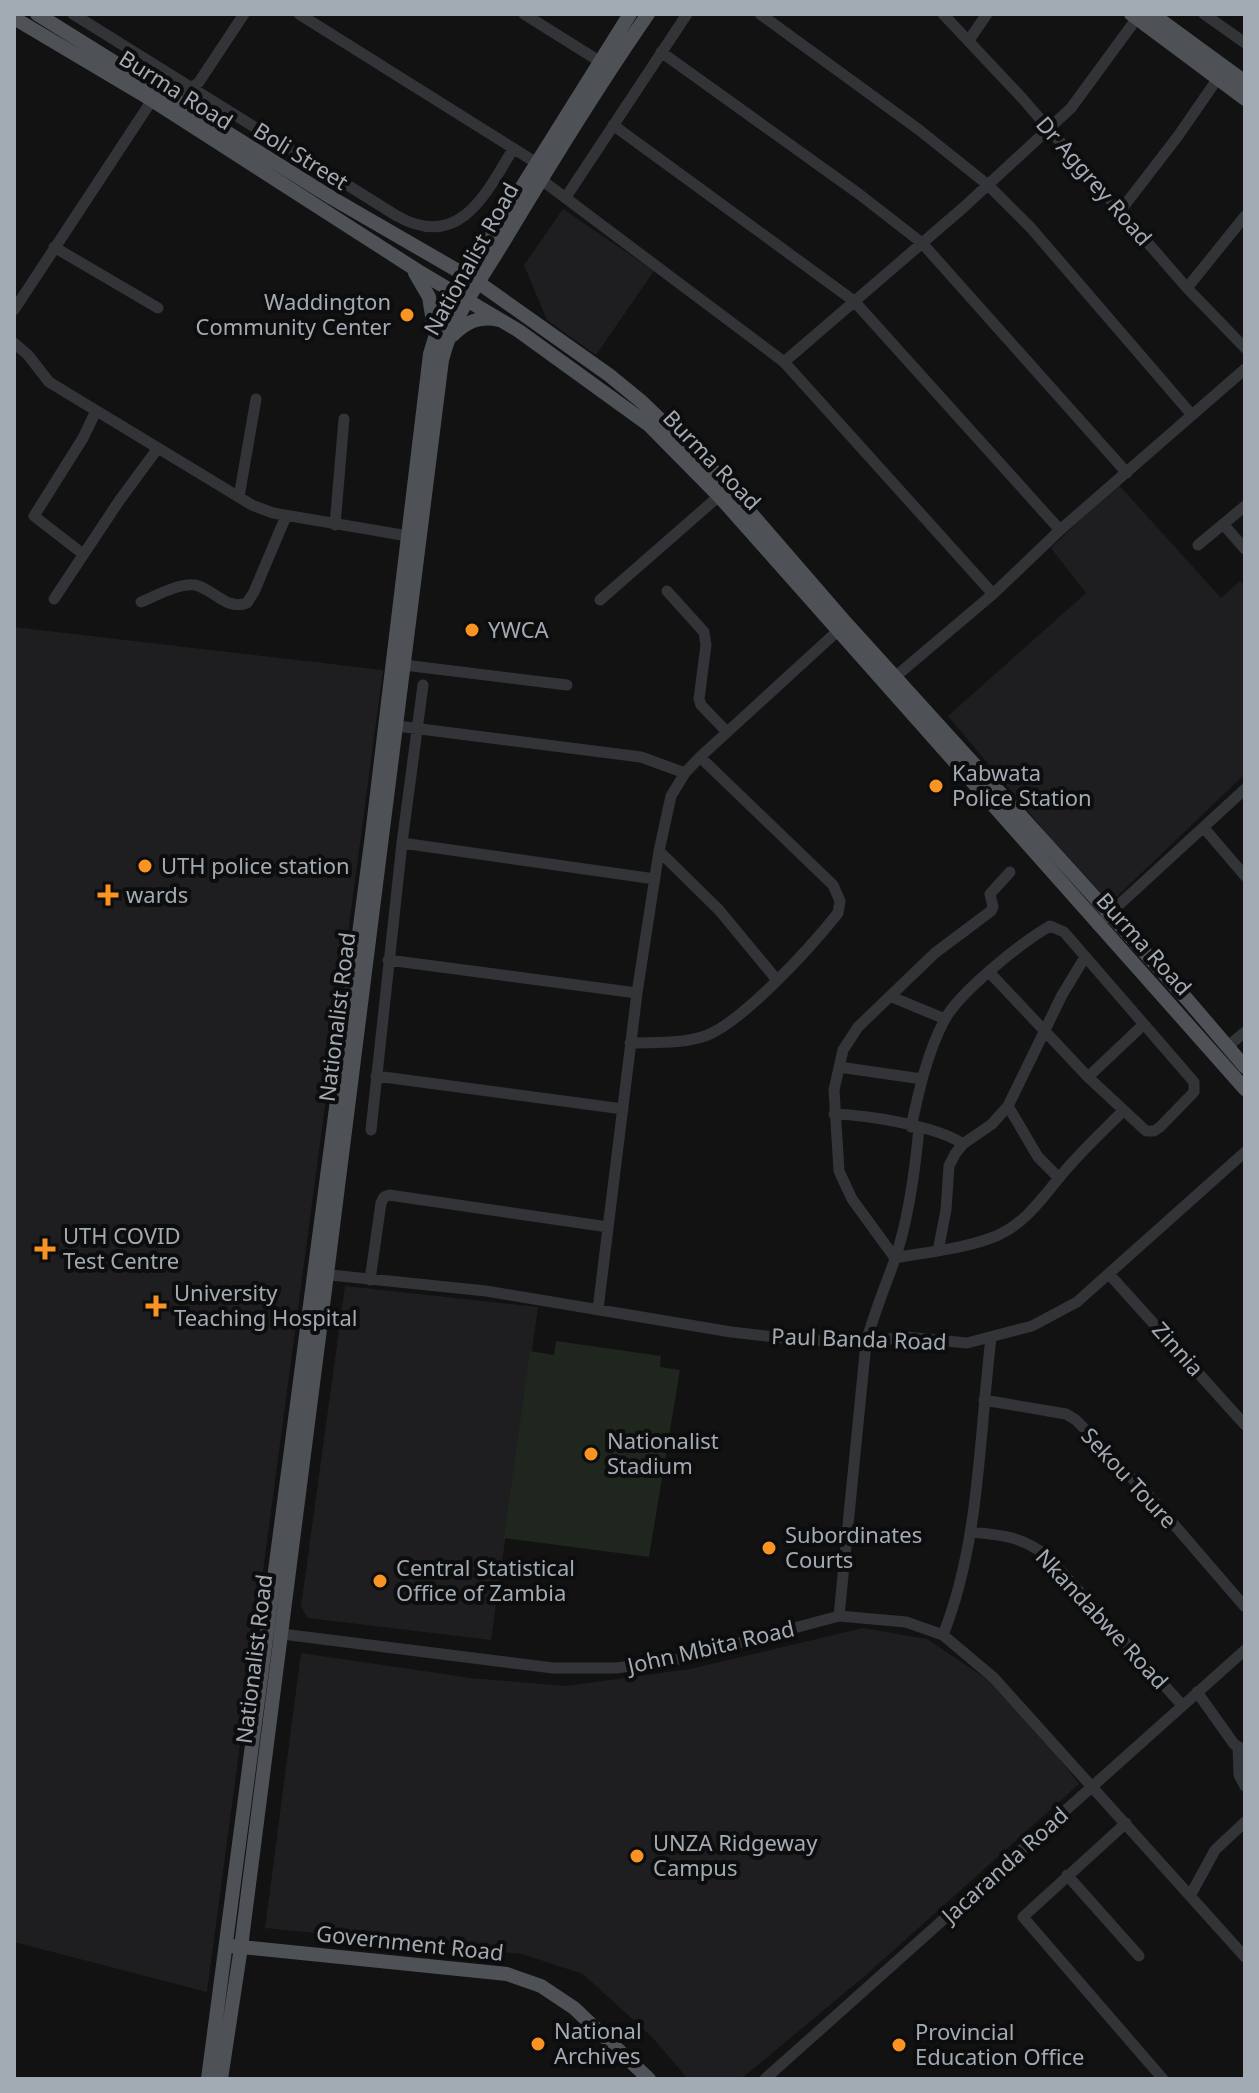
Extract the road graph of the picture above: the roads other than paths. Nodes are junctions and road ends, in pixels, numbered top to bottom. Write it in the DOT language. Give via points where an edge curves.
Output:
graph roads {
  1 [pos="37,14"];
  2 [pos="73,14"];
  3 [pos="244,14"];
  4 [pos="299,14"];
  5 [pos="524,14"];
  6 [pos="630,14"];
  7 [pos="648,14"];
  8 [pos="687,14"];
  9 [pos="760,14"];
  10 [pos="943,14"];
  11 [pos="987,14"];
  12 [pos="1152,14"];
  13 [pos="1204,14"];
  14 [pos="1134,16"];
  15 [pos="14,18"];
  16 [pos="969,40"];
  17 [pos="1245,43"];
  18 [pos="661,52"];
  19 [pos="605,65"];
  20 [pos="1218,78"];
  21 [pos="1245,82"];
  22 [pos="191,88"];
  23 [pos="156,95"];
  24 [pos="1245,99"];
  25 [pos="177,100"];
  26 [pos="613,125"];
  27 [pos="1047,131"];
  28 [pos="513,149"];
  29 [pos="539,171"];
  30 [pos="988,185"];
  31 [pos="566,197"];
  32 [pos="1121,210"];
  33 [pos="1245,216"];
  34 [pos="922,243"];
  35 [pos="54,247"];
  36 [pos="490,252"];
  37 [pos="433,255"];
  38 [pos="405,263"];
  39 [pos="473,279"];
  40 [pos="1187,288"];
  41 [pos="462,297"];
  42 [pos="501,299"];
  43 [pos="854,301"];
  44 [pos="158,308"];
  45 [pos="14,310"];
  46 [pos="503,321"];
  47 [pos="440,341"];
  48 [pos="14,343"];
  49 [pos="1245,348"];
  50 [pos="784,362"];
  51 [pos="1245,369"];
  52 [pos="256,399"];
  53 [pos="96,411"];
  54 [pos="1192,415"];
  55 [pos="344,419"];
  56 [pos="158,448"];
  57 [pos="1127,473"];
  58 [pos="719,496"];
  59 [pos="239,497"];
  60 [pos="1245,506"];
  61 [pos="286,516"];
  62 [pos="1223,524"];
  63 [pos="335,525"];
  64 [pos="1060,530"];
  65 [pos="413,537"];
  66 [pos="1198,545"];
  67 [pos="1245,549"];
  68 [pos="83,554"];
  69 [pos="667,591"];
  70 [pos="993,594"];
  71 [pos="54,599"];
  72 [pos="600,600"];
  73 [pos="141,602"];
  74 [pos="842,627"];
  75 [pos="404,665"];
  76 [pos="890,681"];
  77 [pos="423,685"];
  78 [pos="567,685"];
  79 [pos="397,726"];
  80 [pos="418,728"];
  81 [pos="727,732"];
  82 [pos="700,757"];
  83 [pos="685,773"];
  84 [pos="1245,789"];
  85 [pos="1204,828"];
  86 [pos="402,843"];
  87 [pos="659,851"];
  88 [pos="1010,872"];
  89 [pos="1245,876"];
  90 [pos="655,879"];
  91 [pos="1103,920"];
  92 [pos="1085,957"];
  93 [pos="388,960"];
  94 [pos="990,973"];
  95 [pos="777,980"];
  96 [pos="637,993"];
  97 [pos="892,997"];
  98 [pos="945,1019"];
  99 [pos="1143,1025"];
  100 [pos="1046,1031"];
  101 [pos="1245,1032"];
  102 [pos="630,1043"];
  103 [pos="1228,1046"];
  104 [pos="839,1067"];
  105 [pos="1245,1067"];
  106 [pos="376,1076"];
  107 [pos="1088,1077"];
  108 [pos="922,1079"];
  109 [pos="1245,1089"];
  110 [pos="1008,1106"];
  111 [pos="623,1109"];
  112 [pos="1123,1111"];
  113 [pos="834,1114"];
  114 [pos="915,1127"];
  115 [pos="371,1130"];
  116 [pos="963,1144"];
  117 [pos="1245,1152"];
  118 [pos="1059,1178"];
  119 [pos="608,1227"];
  120 [pos="938,1251"];
  121 [pos="895,1258"];
  122 [pos="321,1274"];
  123 [pos="1109,1274"];
  124 [pos="370,1280"];
  125 [pos="598,1309"];
  126 [pos="991,1338"];
  127 [pos="866,1343"];
  128 [pos="984,1400"];
  129 [pos="1245,1425"];
  130 [pos="970,1532"];
  131 [pos="1245,1607"];
  132 [pos="839,1616"];
  133 [pos="273,1632"];
  134 [pos="943,1635"];
  135 [pos="1245,1650"];
  136 [pos="1197,1692"];
  137 [pos="1182,1705"];
  138 [pos="1241,1749"];
  139 [pos="1092,1786"];
  140 [pos="1245,1786"];
  141 [pos="1245,1822"];
  142 [pos="1126,1823"];
  143 [pos="1067,1875"];
  144 [pos="1190,1896"];
  145 [pos="234,1946"];
  146 [pos="1139,1956"];
  147 [pos="1245,1957"];
  148 [pos="208,2079"];
  149 [pos="221,2079"];
  150 [pos="649,2079"];
  151 [pos="765,2079"];
  152 [pos="1163,2079"];
  1 -- 23 [label="main road, Burma Road"];
  2 -- 22 [label="street, Boli Street"];
  3 -- 22 [label="street"];
  4 -- 28 [label="street"];
  5 -- 19 [label="street"];
  6 -- 19 [label="main road, Nationalist Road"];
  7 -- 19 [label="main road, Nationalist Road"];
  8 -- 18 [label="street"];
  9 -- 30 [label="street"];
  10 -- 16 [label="street, Dr Aggrey Road"];
  11 -- 16 [label="street"];
  12 -- 21 [label="main road"];
  13 -- 17 [label="street"];
  14 -- 20 [label="main road"];
  14 -- 27 [label="street" via="1071,108"];
  15 -- 23 [label="main road, Burma Road"];
  16 -- 27 [label="street, Dr Aggrey Road"];
  18 -- 26 [label="street"];
  18 -- 34 [label="street"];
  19 -- 29 [label="main road, Nationalist Road"];
  20 -- 24 [label="main road"];
  20 -- 32 [label="street"];
  22 -- 25 [label="street"];
  22 -- 28 [label="street, Boli Street" via="420,227 439,227 469,212"];
  23 -- 25 [label="main road, Burma Road"];
  23 -- 35 [label="street"];
  23 -- 38 [label="main road, Burma Road"];
  25 -- 37 [label="main road, Burma Road"];
  26 -- 31 [label="street"];
  26 -- 43 [label="street"];
  27 -- 30 [label="street"];
  27 -- 32 [label="street, Dr Aggrey Road"];
  28 -- 29 [label="street"];
  29 -- 31 [label="street"];
  29 -- 36 [label="main road, Nationalist Road"];
  30 -- 34 [label="street"];
  30 -- 54 [label="street"];
  31 -- 50 [label="street"];
  32 -- 40 [label="street, Dr Aggrey Road"];
  33 -- 40 [label="street"];
  34 -- 43 [label="street"];
  34 -- 57 [label="street"];
  35 -- 44 [label="street"];
  35 -- 45 [label="street"];
  36 -- 37 [label="main road"];
  36 -- 39 [label="main road, Nationalist Road"];
  36 -- 42 [label="main road" via="491,279"];
  37 -- 39 [label="main road, Burma Road"];
  38 -- 41 [label="main road, Burma Road"];
  38 -- 47 [label="main road" via="429,297"];
  39 -- 41 [label="main road, Nationalist Road"];
  39 -- 42 [label="main road, Burma Road"];
  40 -- 49 [label="street, Dr Aggrey Road"];
  41 -- 46 [label="main road, Burma Road"];
  41 -- 47 [label="main road, Nationalist Road"];
  42 -- 74 [label="main road, Burma Road" via="609,375 717,474"];
  43 -- 50 [label="street"];
  43 -- 64 [label="street"];
  46 -- 47 [label="main road" via="471,321"];
  46 -- 58 [label="main road, Burma Road" via="649,425"];
  47 -- 65 [label="main road, Nationalist Road" via="440,372"];
  48 -- 53 [label="street" via="44,378"];
  50 -- 70 [label="street"];
  51 -- 54 [label="street"];
  52 -- 59 [label="street"];
  53 -- 56 [label="street"];
  53 -- 68 [label="street" via="34,516"];
  54 -- 57 [label="street"];
  55 -- 63 [label="street"];
  56 -- 59 [label="street"];
  56 -- 68 [label="street"];
  57 -- 64 [label="street"];
  58 -- 72 [label="street"];
  58 -- 74 [label="main road, Burma Road"];
  59 -- 61 [label="street"];
  60 -- 62 [label="street"];
  61 -- 63 [label="street"];
  61 -- 73 [label="street" via="247,603 232,605 190,585"];
  62 -- 66 [label="street"];
  62 -- 67 [label="street"];
  63 -- 65 [label="street"];
  64 -- 70 [label="street"];
  65 -- 75 [label="main road, Nationalist Road"];
  65 -- 122 [label="main road, Nationalist Road"];
  68 -- 71 [label="street"];
  69 -- 81 [label="street" via="704,632 699,699"];
  70 -- 76 [label="street"];
  74 -- 76 [label="main road, Burma Road"];
  74 -- 81 [label="street"];
  75 -- 78 [label="street"];
  75 -- 79 [label="main road, Nationalist Road"];
  76 -- 91 [label="main road, Burma Road"];
  77 -- 80 [label="street"];
  79 -- 80 [label="street"];
  79 -- 122 [label="main road, Nationalist Road"];
  80 -- 83 [label="street" via="641,757"];
  80 -- 86 [label="street"];
  81 -- 82 [label="street"];
  82 -- 83 [label="street"];
  82 -- 95 [label="street" via="833,885 840,901 828,926"];
  83 -- 87 [label="street" via="671,796"];
  84 -- 85 [label="street"];
  85 -- 89 [label="street"];
  85 -- 91 [label="street"];
  86 -- 90 [label="street"];
  86 -- 93 [label="street"];
  87 -- 90 [label="street"];
  87 -- 95 [label="street" via="719,910"];
  88 -- 97 [label="street" via="990,894 991,911 935,953"];
  90 -- 96 [label="street"];
  91 -- 103 [label="main road, Burma Road"];
  91 -- 109 [label="main road, Burma Road"];
  92 -- 94 [label="street" via="1064,932 1050,926"];
  92 -- 99 [label="street"];
  92 -- 100 [label="street"];
  93 -- 96 [label="street"];
  93 -- 106 [label="street"];
  94 -- 98 [label="street"];
  94 -- 100 [label="street"];
  95 -- 102 [label="street" via="704,1037"];
  96 -- 102 [label="street"];
  97 -- 98 [label="street"];
  97 -- 104 [label="street" via="847,1041"];
  98 -- 108 [label="street"];
  99 -- 107 [label="street"];
  99 -- 112 [label="street" via="1196,1090 1154,1131 1146,1131"];
  100 -- 107 [label="street"];
  100 -- 110 [label="street"];
  101 -- 103 [label="street"];
  102 -- 111 [label="street"];
  103 -- 105 [label="main road, Burma Road"];
  104 -- 108 [label="street"];
  104 -- 113 [label="street"];
  106 -- 111 [label="street"];
  106 -- 115 [label="street"];
  107 -- 112 [label="street"];
  108 -- 114 [label="street"];
  110 -- 116 [label="street"];
  110 -- 118 [label="street" via="1038,1157"];
  111 -- 119 [label="street"];
  112 -- 118 [label="street"];
  113 -- 114 [label="street"];
  113 -- 121 [label="street" via="839,1171 852,1199"];
  114 -- 116 [label="street" via="950,1135"];
  114 -- 121 [label="street" via="915,1168"];
  116 -- 120 [label="street" via="949,1166"];
  117 -- 123 [label="street, Paul Banda Road"];
  118 -- 120 [label="street" via="1009,1230"];
  119 -- 124 [label="street" via="389,1195 381,1203"];
  119 -- 125 [label="street"];
  120 -- 121 [label="street"];
  121 -- 127 [label="street"];
  122 -- 124 [label="street, Paul Banda Road"];
  122 -- 133 [label="main road, Nationalist Road"];
  123 -- 126 [label="street, Paul Banda Road" via="1055,1316"];
  123 -- 129 [label="street, Zinnia"];
  124 -- 125 [label="street, Paul Banda Road"];
  125 -- 127 [label="street, Paul Banda Road" via="731,1332"];
  126 -- 127 [label="street, Paul Banda Road" via="967,1343 891,1338"];
  126 -- 128 [label="street"];
  127 -- 132 [label="street"];
  128 -- 130 [label="street"];
  128 -- 131 [label="street, Sekou Toure" via="1076,1420"];
  130 -- 134 [label="street"];
  130 -- 137 [label="street, Nkandabwe Road" via="1013,1537 1047,1556"];
  132 -- 133 [label="street, John Mbita Road" via="675,1660 616,1668 553,1668"];
  132 -- 134 [label="street, John Mbita Road" via="906,1622"];
  133 -- 145 [label="main road, Nationalist Road"];
  134 -- 139 [label="street, John Mbita Road" via="994,1678"];
  135 -- 136 [label="street, Jacaranda Road"];
  136 -- 137 [label="street, Jacaranda Road"];
  136 -- 138 [label="street"];
  137 -- 139 [label="street, Jacaranda Road"];
  138 -- 140 [label="street" via="1239,1775"];
  139 -- 142 [label="street, John Mbita Road"];
  139 -- 151 [label="street, Jacaranda Road"];
  141 -- 144 [label="street" via="1215,1850"];
  142 -- 143 [label="street"];
  142 -- 144 [label="street, John Mbita Road"];
  143 -- 146 [label="street"];
  143 -- 152 [label="street" via="1023,1917"];
  144 -- 147 [label="street, John Mbita Road"];
  145 -- 148 [label="main road, Nationalist Road"];
  145 -- 149 [label="main road, Nationalist Road"];
  145 -- 150 [label="main road, Government Road" via="507,1974 541,1986 574,2008"];
}
